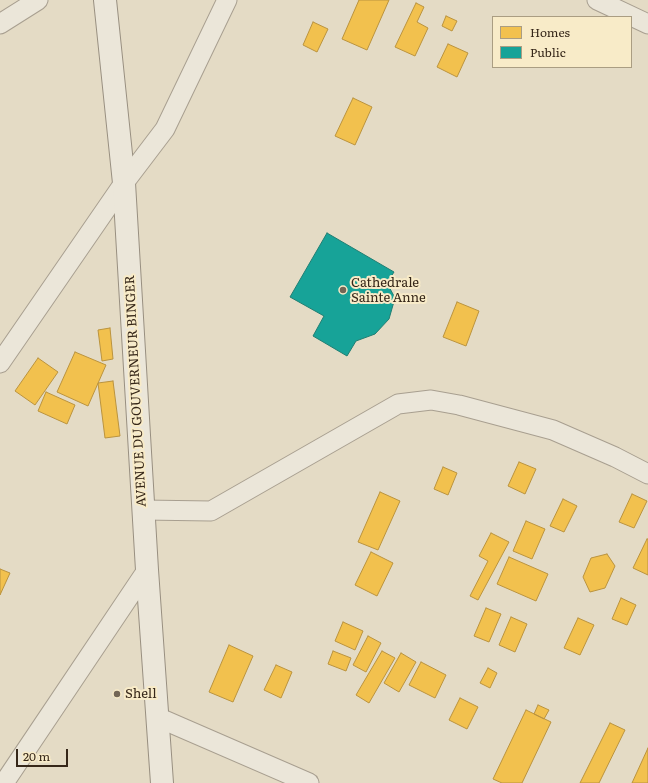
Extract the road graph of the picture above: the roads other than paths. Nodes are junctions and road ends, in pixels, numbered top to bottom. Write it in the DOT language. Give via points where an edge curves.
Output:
graph roads {
  1 [pos="38,0"];
  2 [pos="105,0"];
  3 [pos="226,0"];
  4 [pos="596,0"];
  5 [pos="631,16"];
  6 [pos="632,17"];
  7 [pos="0,24"];
  8 [pos="648,24"];
  9 [pos="124,183"];
  10 [pos="0,363"];
  11 [pos="648,474"];
  12 [pos="143,510"];
  13 [pos="147,570"];
  14 [pos="156,717"];
  15 [pos="4,783"];
  16 [pos="162,783"];
  17 [pos="309,783"];
  1 -- 7 [label="street"];
  2 -- 9 [label="main road, AVENUE DU GOUVERNEUR BINGER"];
  3 -- 9 [label="street" via="165,129"];
  4 -- 5 [label="street"];
  6 -- 8 [label="street"];
  9 -- 10 [label="street"];
  9 -- 12 [label="main road, AVENUE DU GOUVERNEUR BINGER"];
  11 -- 12 [label="street" via="553,430 431,400 398,404 211,511"];
  12 -- 13 [label="main road, AVENUE DU GOUVERNEUR BINGER"];
  13 -- 14 [label="main road, AVENUE DU GOUVERNEUR BINGER"];
  13 -- 15 [label="street"];
  14 -- 16 [label="main road, AVENUE DU GOUVERNEUR BINGER"];
  14 -- 17 [label="street"];
}
